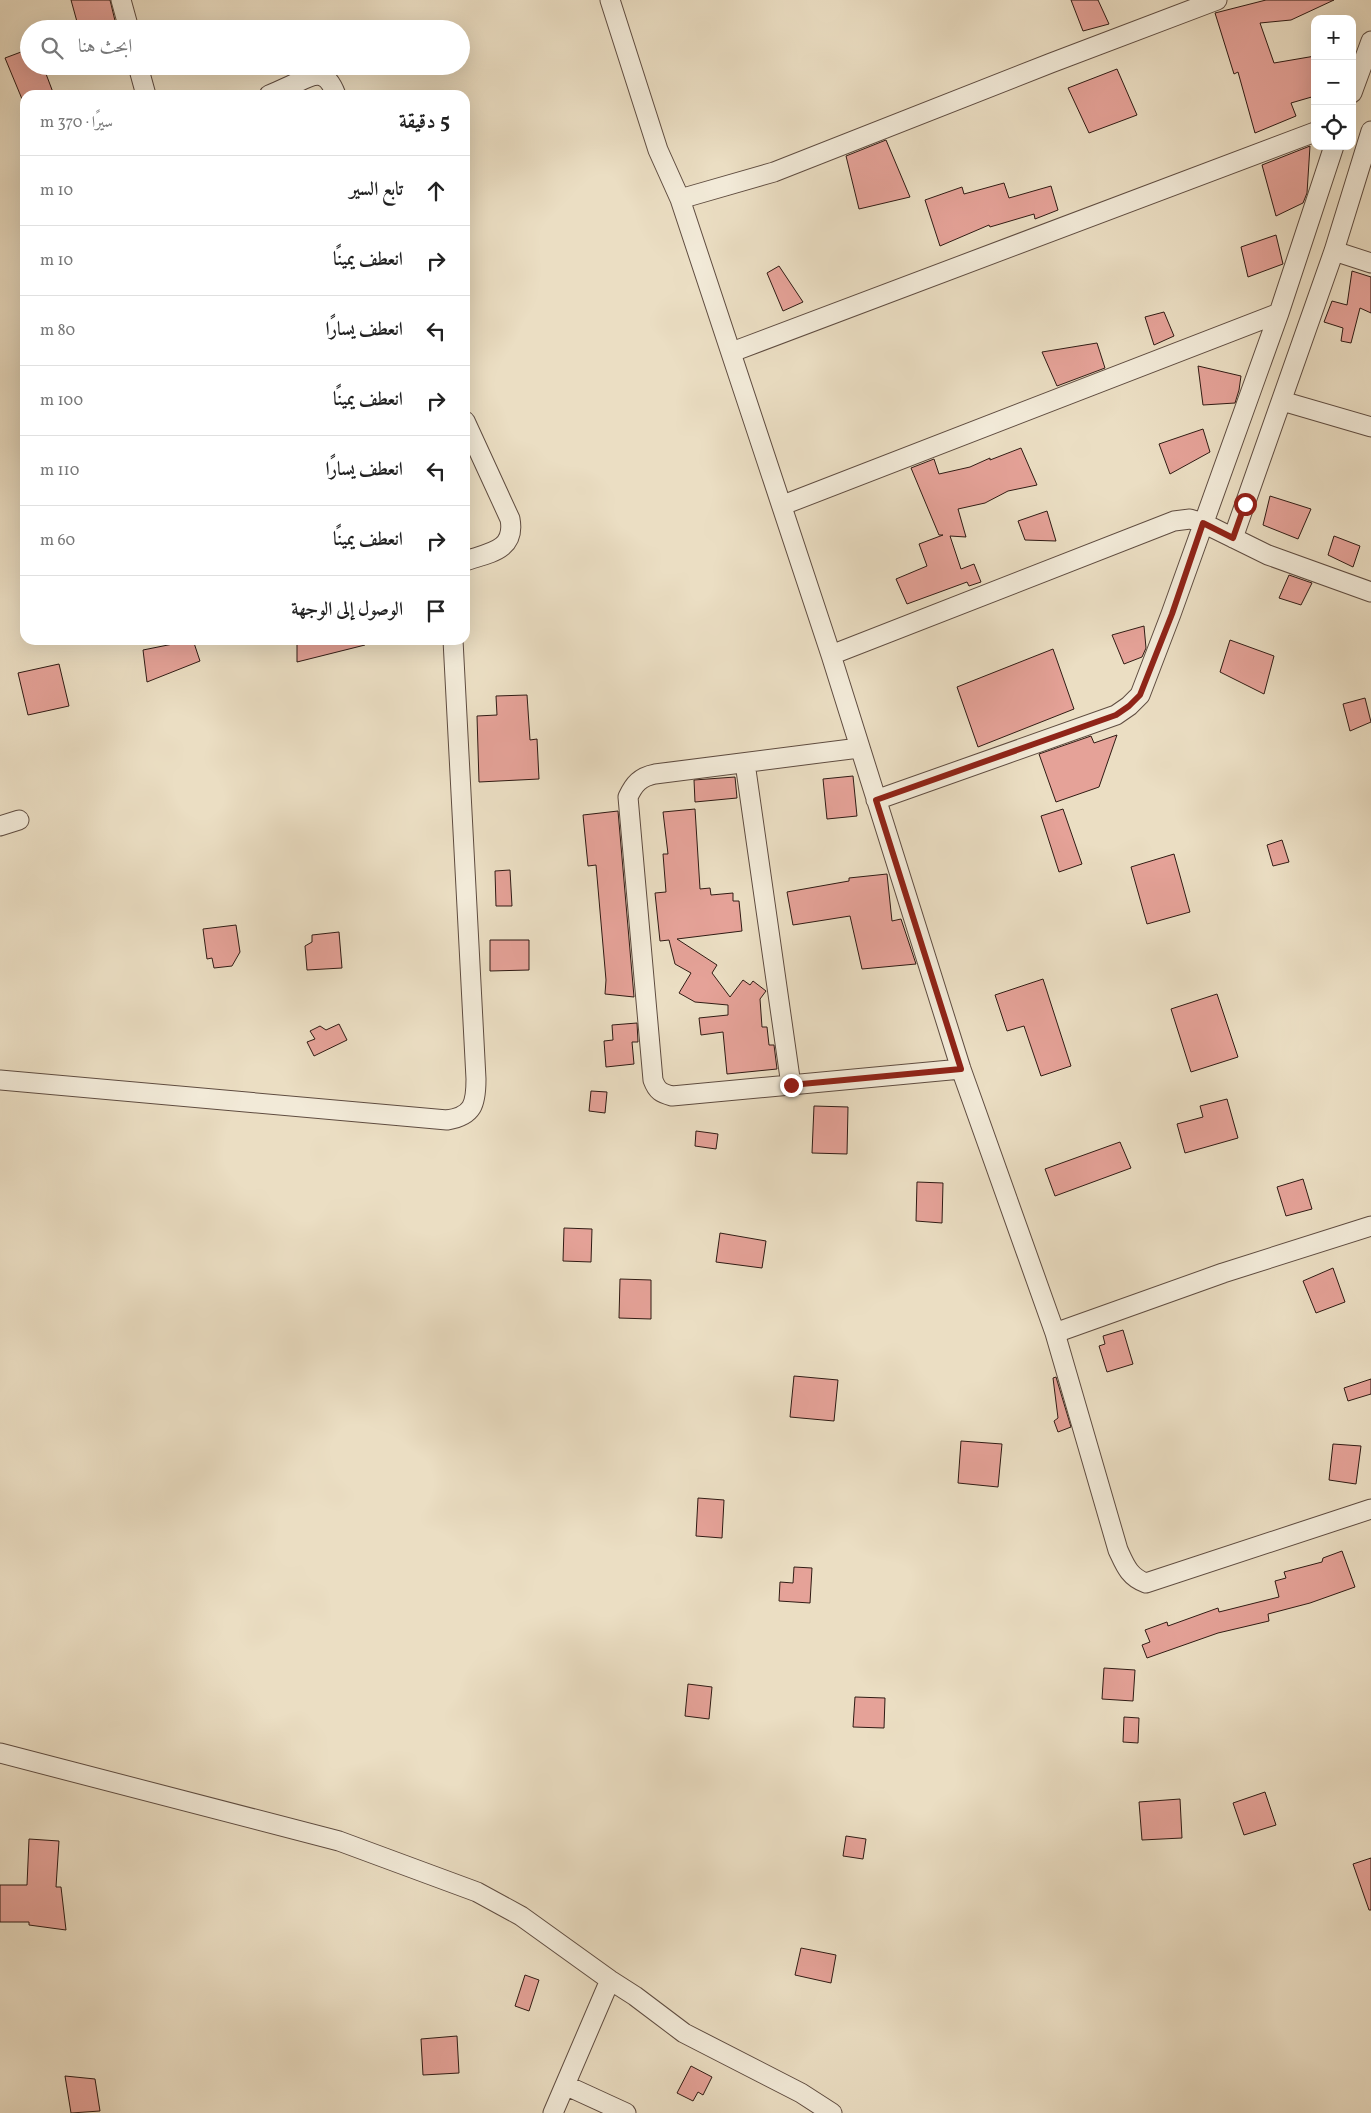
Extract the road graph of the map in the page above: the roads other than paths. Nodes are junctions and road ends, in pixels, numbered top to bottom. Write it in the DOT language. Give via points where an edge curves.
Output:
graph roads {
  1 [pos="121,0"];
  2 [pos="610,0"];
  3 [pos="1217,0"];
  4 [pos="127,20"];
  5 [pos="1371,41"];
  6 [pos="140,75"];
  7 [pos="314,75"];
  8 [pos="320,75"];
  9 [pos="1356,82"];
  10 [pos="145,90"];
  11 [pos="280,90"];
  12 [pos="334,90"];
  13 [pos="1371,131"];
  14 [pos="1311,134"];
  15 [pos="1333,150"];
  16 [pos="680,199"];
  17 [pos="1334,251"];
  18 [pos="1371,263"];
  19 [pos="1279,313"];
  20 [pos="732,352"];
  21 [pos="1282,401"];
  22 [pos="1371,427"];
  23 [pos="470,432"];
  24 [pos="783,505"];
  25 [pos="1203,523"];
  26 [pos="1233,538"];
  27 [pos="470,559"];
  28 [pos="1371,592"];
  29 [pos="453,645"];
  30 [pos="831,655"];
  31 [pos="859,748"];
  32 [pos="745,764"];
  33 [pos="876,800"];
  34 [pos="19,820"];
  35 [pos="0,826"];
  36 [pos="961,1069"];
  37 [pos="0,1080"];
  38 [pos="791,1085"];
  39 [pos="1371,1226"];
  40 [pos="1056,1333"];
  41 [pos="1371,1509"];
  42 [pos="0,1753"];
  43 [pos="610,1980"];
  44 [pos="564,2085"];
  45 [pos="553,2113"];
  46 [pos="626,2113"];
  47 [pos="832,2113"];
  1 -- 4 [label="street"];
  2 -- 16 [label="street" via="658,150"];
  3 -- 16 [label="street" via="774,172"];
  5 -- 9 [label="street"];
  6 -- 10 [label="street"];
  7 -- 11 [label="street"];
  8 -- 12 [label="street" via="330,82"];
  13 -- 17 [label="street"];
  14 -- 20 [label="street"];
  15 -- 19 [label="street"];
  16 -- 20 [label="street"];
  17 -- 18 [label="street"];
  17 -- 21 [label="street"];
  19 -- 24 [label="street"];
  19 -- 25 [label="street"];
  20 -- 24 [label="street"];
  21 -- 22 [label="street"];
  21 -- 26 [label="street"];
  23 -- 27 [label="street" via="512,529 506,544"];
  24 -- 30 [label="street"];
  25 -- 26 [label="street"];
  25 -- 30 [label="street" via="1190,519 1174,522"];
  25 -- 33 [label="street" via="1140,695 1129,706 1116,715"];
  26 -- 28 [label="street" via="1268,555"];
  29 -- 37 [label="street" via="476,1079 476,1096 471,1110 462,1118 446,1120"];
  30 -- 31 [label="street"];
  31 -- 32 [label="street"];
  31 -- 33 [label="street"];
  32 -- 38 [label="street"];
  32 -- 38 [label="street" via="644,776 628,797 653,1080 656,1089 672,1096"];
  33 -- 36 [label="street"];
  34 -- 35 [label="street"];
  36 -- 38 [label="street"];
  36 -- 40 [label="street"];
  39 -- 40 [label="street" via="1223,1273"];
  40 -- 41 [label="street" via="1118,1550 1128,1571 1137,1580 1146,1583 1163,1578"];
  42 -- 43 [label="street" via="338,1841 441,1877 521,1916"];
  43 -- 44 [label="street"];
  43 -- 47 [label="street" via="684,2033"];
  44 -- 45 [label="street"];
  44 -- 46 [label="street"];
}
